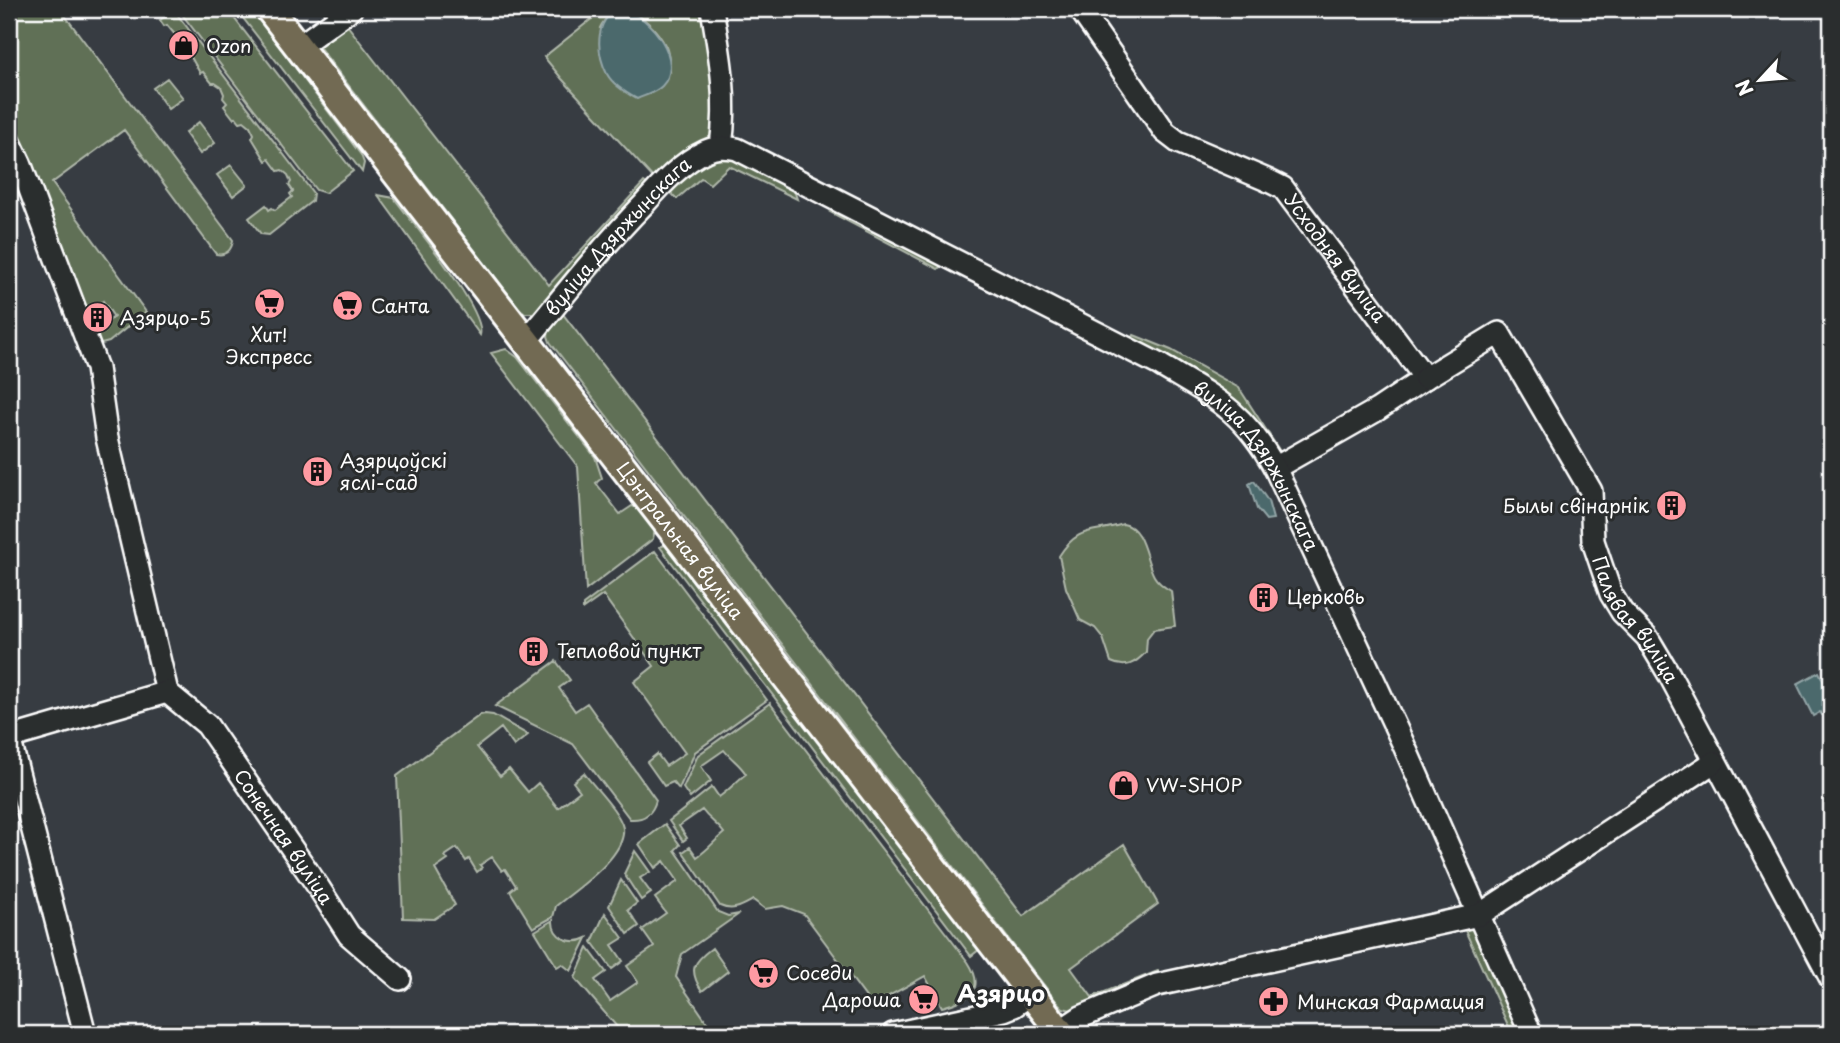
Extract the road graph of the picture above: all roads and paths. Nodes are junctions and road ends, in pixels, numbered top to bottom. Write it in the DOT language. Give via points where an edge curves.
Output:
graph roads {
  1 [pos="269,9"];
  2 [pos="351,9"];
  3 [pos="712,9"];
  4 [pos="1080,9"];
  5 [pos="298,47"];
  6 [pos="9,140"];
  7 [pos="721,146"];
  8 [pos="527,340"];
  9 [pos="1425,378"];
  10 [pos="1275,468"];
  11 [pos="167,692"];
  12 [pos="9,737"];
  13 [pos="1714,762"];
  14 [pos="1479,915"];
  15 [pos="400,979"];
  16 [pos="1831,979"];
  17 [pos="1031,994"];
  18 [pos="1061,1033"];
  19 [pos="85,1034"];
  20 [pos="893,1034"];
  21 [pos="1531,1034"];
  1 -- 5 [label="main road, Цэнтральная вуліца"];
  2 -- 5 [label="street"];
  3 -- 7 [label="street" via="725,102"];
  4 -- 9 [label="street, Усходняя вуліца" via="1165,132 1283,188"];
  5 -- 8 [label="main road, Цэнтральная вуліца"];
  6 -- 11 [label="street" via="97,368 107,438"];
  7 -- 8 [label="street, вуліца Дзяржынскага" via="689,161 657,190 607,242"];
  7 -- 10 [label="street, вуліца Дзяржынскага" via="737,149 1160,365 1237,414"];
  8 -- 17 [label="main road, Цэнтральная вуліца"];
  9 -- 10 [label="street"];
  9 -- 13 [label="street, Палявая вуліца" via="1499,333 1591,491 1593,541 1611,594 1647,638"];
  10 -- 14 [label="street, вуліца Дзяржынскага"];
  11 -- 12 [label="street"];
  11 -- 15 [label="street, Сонечная вуліца" via="207,725 349,935"];
  12 -- 19 [label="street"];
  13 -- 14 [label="street"];
  13 -- 16 [label="street, Палявая вуліца"];
  14 -- 18 [label="street" via="1157,985 1081,1017"];
  14 -- 21 [label="street, вуліца Дзяржынскага"];
  17 -- 18 [label="main road, Цэнтральная вуліца"];
  17 -- 20 [label="street" via="1004,1010"];
}
